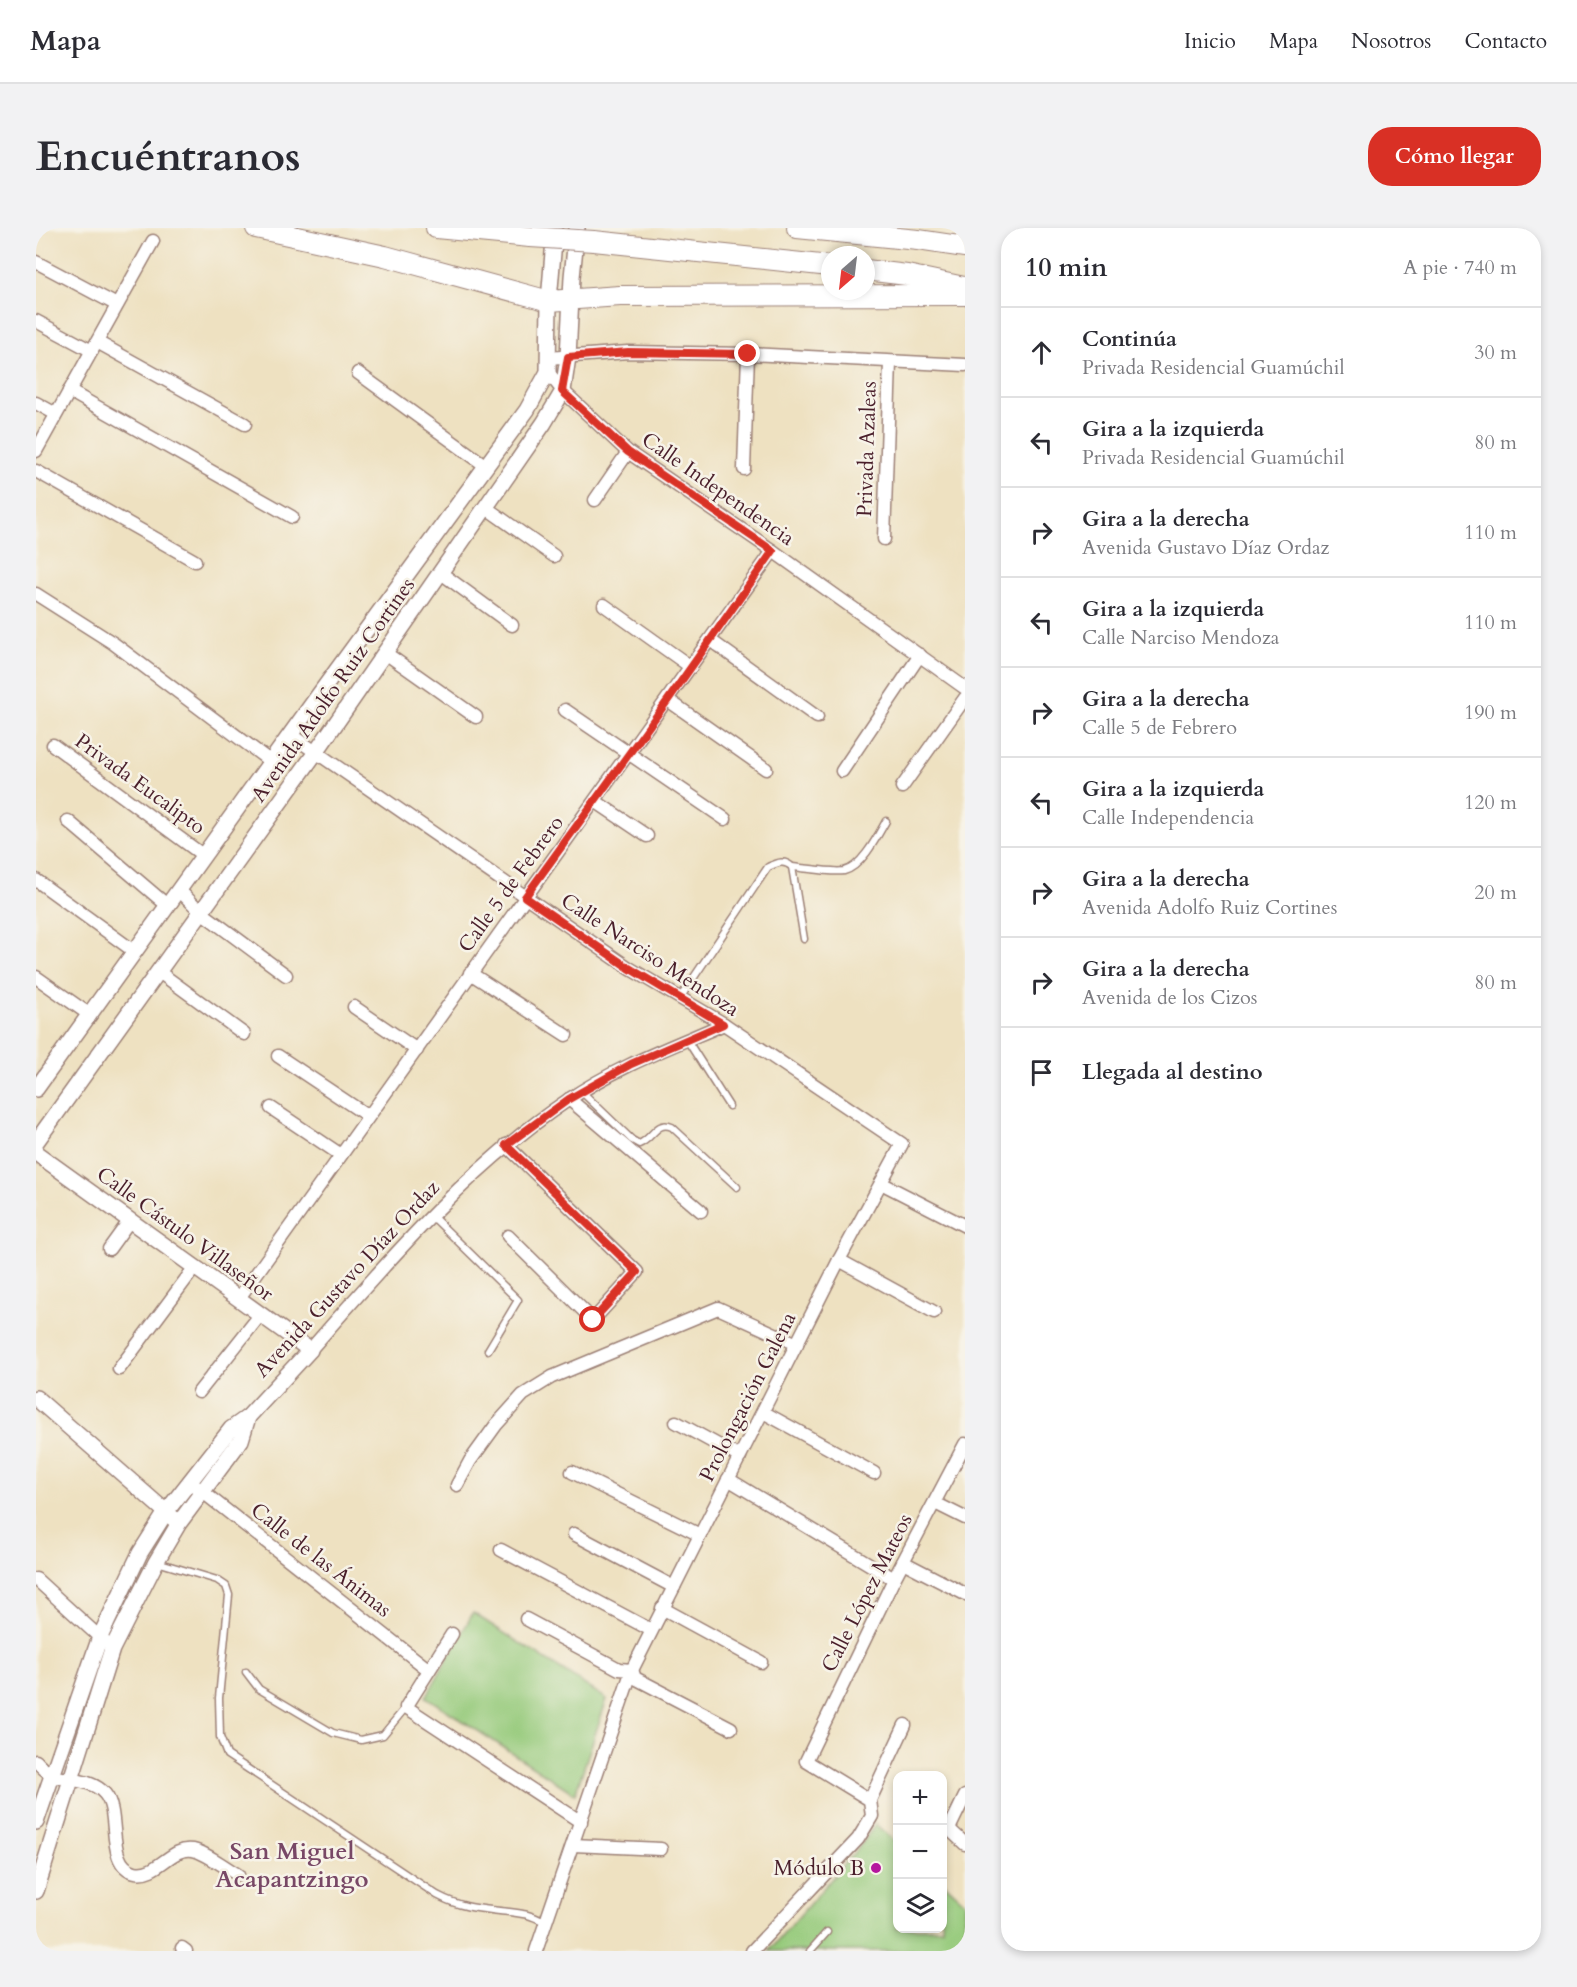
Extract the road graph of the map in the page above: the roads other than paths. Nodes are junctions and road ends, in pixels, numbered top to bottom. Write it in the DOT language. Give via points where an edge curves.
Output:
graph roads {
  1 [pos="256,228"];
  2 [pos="436,228"];
  3 [pos="555,228"];
  4 [pos="576,228"];
  5 [pos="797,228"];
  6 [pos="153,241"];
  7 [pos="965,247"];
  8 [pos="36,262"];
  9 [pos="821,265"];
  10 [pos="875,271"];
  11 [pos="965,287"];
  12 [pos="965,295"];
  13 [pos="570,300"];
  14 [pos="549,301"];
  15 [pos="117,305"];
  16 [pos="36,321"];
  17 [pos="94,347"];
  18 [pos="748,354"];
  19 [pos="568,357"];
  20 [pos="890,362"];
  21 [pos="965,364"];
  22 [pos="548,365"];
  23 [pos="358,373"];
  24 [pos="69,391"];
  25 [pos="562,391"];
  26 [pos="36,403"];
  27 [pos="527,410"];
  28 [pos="56,414"];
  29 [pos="544,423"];
  30 [pos="245,424"];
  31 [pos="36,451"];
  32 [pos="628,452"];
  33 [pos="486,465"];
  34 [pos="744,469"];
  35 [pos="36,471"];
  36 [pos="595,500"];
  37 [pos="485,507"];
  38 [pos="292,517"];
  39 [pos="884,539"];
  40 [pos="773,551"];
  41 [pos="554,556"];
  42 [pos="195,561"];
  43 [pos="441,573"];
  44 [pos="36,594"];
  45 [pos="604,605"];
  46 [pos="512,625"];
  47 [pos="710,640"];
  48 [pos="384,652"];
  49 [pos="920,655"];
  50 [pos="691,667"];
  51 [pos="336,672"];
  52 [pos="965,688"];
  53 [pos="358,689"];
  54 [pos="965,698"];
  55 [pos="668,700"];
  56 [pos="565,710"];
  57 [pos="476,717"];
  58 [pos="817,717"];
  59 [pos="291,735"];
  60 [pos="53,745"];
  61 [pos="316,752"];
  62 [pos="629,753"];
  63 [pos="271,762"];
  64 [pos="766,769"];
  65 [pos="842,771"];
  66 [pos="902,787"];
  67 [pos="595,801"];
  68 [pos="724,819"];
  69 [pos="68,821"];
  70 [pos="886,821"];
  71 [pos="647,836"];
  72 [pos="204,856"];
  73 [pos="792,867"];
  74 [pos="36,880"];
  75 [pos="179,890"];
  76 [pos="525,897"];
  77 [pos="168,906"];
  78 [pos="201,912"];
  79 [pos="804,939"];
  80 [pos="135,952"];
  81 [pos="159,972"];
  82 [pos="470,973"];
  83 [pos="286,975"];
  84 [pos="36,977"];
  85 [pos="680,998"];
  86 [pos="354,1007"];
  87 [pos="90,1015"];
  88 [pos="723,1024"];
  89 [pos="244,1034"];
  90 [pos="566,1035"];
  91 [pos="687,1040"];
  92 [pos="417,1050"];
  93 [pos="278,1056"];
  94 [pos="36,1089"];
  95 [pos="582,1092"];
  96 [pos="569,1099"];
  97 [pos="729,1106"];
  98 [pos="271,1108"];
  99 [pos="368,1116"];
  100 [pos="36,1142"];
  101 [pos="902,1144"];
  102 [pos="506,1145"];
  103 [pos="36,1153"];
  104 [pos="341,1155"];
  105 [pos="881,1183"];
  106 [pos="737,1187"];
  107 [pos="701,1211"];
  108 [pos="432,1216"];
  109 [pos="130,1220"];
  110 [pos="965,1226"];
  111 [pos="508,1236"];
  112 [pos="109,1249"];
  113 [pos="838,1260"];
  114 [pos="195,1267"];
  115 [pos="239,1298"];
  116 [pos="934,1312"];
  117 [pos="261,1314"];
  118 [pos="798,1344"];
  119 [pos="310,1350"];
  120 [pos="488,1350"];
  121 [pos="119,1370"];
  122 [pos="199,1392"];
  123 [pos="36,1398"];
  124 [pos="763,1412"];
  125 [pos="248,1417"];
  126 [pos="676,1422"];
  127 [pos="965,1444"];
  128 [pos="740,1456"];
  129 [pos="572,1472"];
  130 [pos="874,1473"];
  131 [pos="728,1479"];
  132 [pos="189,1481"];
  133 [pos="457,1485"];
  134 [pos="202,1491"];
  135 [pos="935,1503"];
  136 [pos="166,1512"];
  137 [pos="965,1518"];
  138 [pos="179,1523"];
  139 [pos="574,1534"];
  140 [pos="700,1535"];
  141 [pos="501,1550"];
  142 [pos="156,1562"];
  143 [pos="903,1562"];
  144 [pos="36,1579"];
  145 [pos="894,1579"];
  146 [pos="674,1587"];
  147 [pos="965,1593"];
  148 [pos="662,1608"];
  149 [pos="526,1619"];
  150 [pos="651,1630"];
  151 [pos="452,1634"];
  152 [pos="100,1637"];
  153 [pos="112,1649"];
  154 [pos="761,1662"];
  155 [pos="429,1670"];
  156 [pos="632,1670"];
  157 [pos="246,1672"];
  158 [pos="406,1707"];
  159 [pos="905,1725"];
  160 [pos="731,1728"];
  161 [pos="36,1761"];
  162 [pos="51,1775"];
  163 [pos="71,1779"];
  164 [pos="965,1796"];
  165 [pos="870,1800"];
  166 [pos="36,1822"];
  167 [pos="581,1822"];
  168 [pos="965,1844"];
  169 [pos="573,1845"];
  170 [pos="661,1850"];
  171 [pos="238,1875"];
  172 [pos="36,1891"];
  173 [pos="546,1922"];
  174 [pos="827,1932"];
  175 [pos="536,1951"];
  176 [pos="752,1951"];
  177 [pos="810,1951"];
  1 -- 14 [label="highway" via="385,256"];
  2 -- 9 [label="highway, bridge"];
  3 -- 14 [label="street, Avenida Adolfo Ruiz Cortines"];
  4 -- 13 [label="street, Avenida Adolfo Ruiz Cortines"];
  5 -- 7 [label="highway"];
  6 -- 15 [label="street"];
  8 -- 15 [label="street"];
  10 -- 11 [label="highway"];
  12 -- 13 [label="highway" via="620,296"];
  13 -- 14 [label="highway"];
  13 -- 19 [label="street, Avenida Adolfo Ruiz Cortines"];
  14 -- 22 [label="street, Avenida Adolfo Ruiz Cortines"];
  15 -- 17 [label="street"];
  16 -- 17 [label="street"];
  17 -- 24 [label="street"];
  17 -- 30 [label="street"];
  18 -- 19 [label="street" via="628,352"];
  18 -- 20 [label="street"];
  18 -- 34 [label="street"];
  19 -- 22 [label="street"];
  19 -- 25 [label="street, Avenida Adolfo Ruiz Cortines"];
  20 -- 21 [label="street"];
  20 -- 39 [label="street, Privada Azaleas"];
  22 -- 25 [label="street, Calle Independencia"];
  22 -- 27 [label="street, Avenida Adolfo Ruiz Cortines"];
  23 -- 33 [label="street"];
  24 -- 28 [label="street"];
  24 -- 38 [label="street"];
  25 -- 29 [label="street, Avenida Adolfo Ruiz Cortines"];
  25 -- 32 [label="street, Calle Independencia"];
  26 -- 28 [label="street"];
  27 -- 29 [label="street"];
  27 -- 33 [label="street, Avenida Adolfo Ruiz Cortines"];
  28 -- 31 [label="street"];
  29 -- 37 [label="street, Avenida Adolfo Ruiz Cortines"];
  32 -- 36 [label="street"];
  32 -- 40 [label="street, Calle Independencia"];
  33 -- 51 [label="street, Avenida Adolfo Ruiz Cortines"];
  35 -- 42 [label="street"];
  37 -- 41 [label="street"];
  37 -- 43 [label="street, Avenida Adolfo Ruiz Cortines"];
  40 -- 47 [label="street, Calle 5 de Febrero"];
  40 -- 49 [label="street, Calle Independencia"];
  43 -- 46 [label="street"];
  43 -- 48 [label="street, Avenida Adolfo Ruiz Cortines"];
  44 -- 63 [label="street" via="113,643"];
  45 -- 50 [label="street"];
  47 -- 50 [label="street, Calle 5 de Febrero"];
  47 -- 58 [label="street"];
  48 -- 53 [label="street, Avenida Adolfo Ruiz Cortines"];
  48 -- 57 [label="street"];
  49 -- 52 [label="street, Calle Independencia"];
  49 -- 65 [label="street"];
  50 -- 55 [label="street, Calle 5 de Febrero"];
  51 -- 53 [label="street"];
  51 -- 59 [label="street, Avenida Adolfo Ruiz Cortines"];
  53 -- 61 [label="street, Avenida Adolfo Ruiz Cortines"];
  54 -- 66 [label="street"];
  55 -- 62 [label="street, Calle 5 de Febrero"];
  55 -- 64 [label="street"];
  56 -- 62 [label="street"];
  59 -- 61 [label="street, Calle Narciso Mendoza"];
  59 -- 63 [label="street, Avenida Adolfo Ruiz Cortines"];
  60 -- 72 [label="street, Privada Eucalipto"];
  61 -- 76 [label="street, Calle Narciso Mendoza"];
  61 -- 78 [label="street, Avenida Adolfo Ruiz Cortines"];
  62 -- 67 [label="street, Calle 5 de Febrero"];
  62 -- 68 [label="street"];
  63 -- 72 [label="street, Avenida Adolfo Ruiz Cortines"];
  67 -- 71 [label="street"];
  67 -- 76 [label="street, Calle 5 de Febrero"];
  69 -- 77 [label="street"];
  70 -- 73 [label="lane" via="854,866 844,870"];
  72 -- 75 [label="street, Avenida Adolfo Ruiz Cortines"];
  73 -- 79 [label="lane"];
  73 -- 85 [label="lane" via="781,862 768,867"];
  74 -- 80 [label="street"];
  75 -- 77 [label="street, Avenida Adolfo Ruiz Cortines"];
  75 -- 78 [label="street"];
  76 -- 82 [label="street, Calle 5 de Febrero"];
  76 -- 85 [label="street, Calle Narciso Mendoza"];
  77 -- 80 [label="street, Avenida Adolfo Ruiz Cortines"];
  78 -- 81 [label="street, Avenida Adolfo Ruiz Cortines"];
  78 -- 83 [label="street"];
  80 -- 87 [label="street, Avenida Adolfo Ruiz Cortines"];
  81 -- 89 [label="street"];
  81 -- 100 [label="street, Avenida Adolfo Ruiz Cortines"];
  82 -- 90 [label="street"];
  82 -- 92 [label="street, Calle 5 de Febrero"];
  84 -- 87 [label="street"];
  85 -- 88 [label="street, Calle Narciso Mendoza"];
  86 -- 92 [label="street"];
  87 -- 94 [label="street, Avenida Adolfo Ruiz Cortines"];
  88 -- 91 [label="street, Avenida Gustavo Díaz Ordaz"];
  88 -- 101 [label="street, Calle Narciso Mendoza"];
  91 -- 95 [label="street, Avenida Gustavo Díaz Ordaz" via="631,1064"];
  91 -- 97 [label="lane"];
  92 -- 99 [label="street, Calle 5 de Febrero"];
  93 -- 99 [label="street"];
  95 -- 96 [label="street, Avenida Gustavo Díaz Ordaz"];
  95 -- 106 [label="lane" via="639,1144 659,1125 672,1127"];
  96 -- 102 [label="street, Avenida Gustavo Díaz Ordaz"];
  96 -- 107 [label="street"];
  98 -- 104 [label="street"];
  99 -- 104 [label="street, Calle 5 de Febrero"];
  101 -- 105 [label="street, Prolongación Galena"];
  102 -- 108 [label="street, Avenida Gustavo Díaz Ordaz"];
  102 -- 111 [label="street" via="637,1272 593,1320"];
  103 -- 109 [label="street, Calle Cástulo Villaseñor"];
  104 -- 115 [label="street, Calle 5 de Febrero"];
  105 -- 110 [label="street"];
  105 -- 113 [label="street, Prolongación Galena"];
  108 -- 119 [label="street, Avenida Gustavo Díaz Ordaz"];
  108 -- 120 [label="lane" via="518,1300"];
  109 -- 112 [label="street"];
  109 -- 114 [label="street, Calle Cástulo Villaseñor"];
  113 -- 116 [label="street"];
  113 -- 118 [label="street, Prolongación Galena"];
  114 -- 115 [label="street, Calle Cástulo Villaseñor"];
  114 -- 121 [label="street"];
  115 -- 117 [label="street, Calle Cástulo Villaseñor"];
  117 -- 119 [label="street, Calle Cástulo Villaseñor"];
  117 -- 122 [label="street"];
  118 -- 124 [label="street, Prolongación Galena"];
  118 -- 133 [label="street" via="718,1308 552,1377 523,1395 496,1425"];
  119 -- 125 [label="street, Avenida Gustavo Díaz Ordaz"];
  123 -- 136 [label="street"];
  124 -- 128 [label="street, Prolongación Galena"];
  124 -- 130 [label="street"];
  125 -- 132 [label="street, Avenida Gustavo Díaz Ordaz" via="231,1430"];
  125 -- 134 [label="street, Avenida Gustavo Díaz Ordaz" via="241,1440"];
  126 -- 128 [label="street"];
  127 -- 135 [label="street, Calle López Mateos"];
  128 -- 131 [label="street, Prolongación Galena"];
  129 -- 140 [label="street"];
  131 -- 140 [label="street, Prolongación Galena"];
  131 -- 145 [label="street"];
  132 -- 134 [label="street, Calle de las Ánimas"];
  132 -- 136 [label="street, Avenida Gustavo Díaz Ordaz"];
  134 -- 138 [label="street, Avenida Gustavo Díaz Ordaz"];
  134 -- 155 [label="street, Calle de las Ánimas"];
  135 -- 137 [label="street"];
  135 -- 143 [label="street, Calle López Mateos"];
  136 -- 138 [label="street"];
  136 -- 152 [label="street, Avenida Gustavo Díaz Ordaz" via="140,1553"];
  138 -- 142 [label="street, Avenida Gustavo Díaz Ordaz"];
  139 -- 146 [label="street"];
  140 -- 146 [label="street, Prolongación Galena"];
  141 -- 150 [label="street"];
  142 -- 153 [label="street, Avenida Gustavo Díaz Ordaz"];
  142 -- 173 [label="lane" via="226,1586 229,1595 219,1698 220,1737 227,1755 453,1904 474,1910 525,1914"];
  143 -- 145 [label="street, Calle López Mateos"];
  143 -- 147 [label="street"];
  144 -- 152 [label="street"];
  145 -- 165 [label="street, Calle López Mateos" via="806,1761"];
  146 -- 148 [label="street, Prolongación Galena"];
  148 -- 150 [label="street, Prolongación Galena"];
  148 -- 154 [label="street"];
  149 -- 156 [label="street" via="619,1669"];
  150 -- 156 [label="street, Prolongación Galena"];
  151 -- 155 [label="street"];
  152 -- 153 [label="street"];
  152 -- 162 [label="street, Avenida Gustavo Díaz Ordaz"];
  153 -- 163 [label="street, Avenida Gustavo Díaz Ordaz"];
  155 -- 158 [label="street"];
  156 -- 160 [label="street" via="635,1678"];
  156 -- 167 [label="street, Prolongación Galena"];
  157 -- 158 [label="lane" via="259,1689 333,1733 361,1740 383,1735"];
  158 -- 167 [label="street"];
  159 -- 165 [label="street"];
  161 -- 162 [label="street"];
  162 -- 163 [label="street"];
  162 -- 166 [label="street, Avenida Gustavo Díaz Ordaz"];
  163 -- 171 [label="street" via="91,1784 105,1795 117,1856 133,1872 146,1873 182,1850 195,1850"];
  163 -- 172 [label="street, Avenida Gustavo Díaz Ordaz"];
  164 -- 168 [label="street" via="949,1829"];
  165 -- 176 [label="street" via="872,1816 858,1839"];
  167 -- 169 [label="street, Prolongación Galena"];
  169 -- 170 [label="street"];
  169 -- 173 [label="street, Prolongación Galena"];
  173 -- 175 [label="street, Prolongación Galena"];
  174 -- 177 [label="lane"];
}
